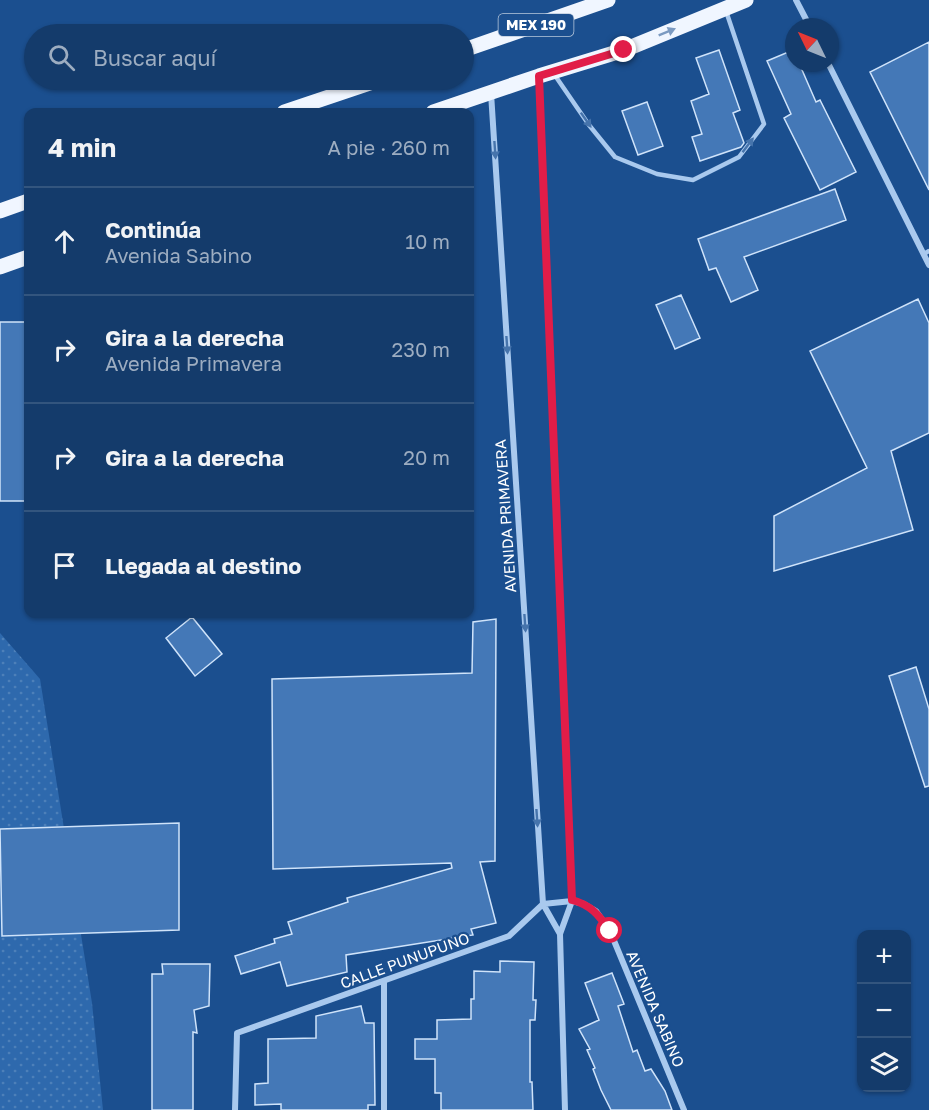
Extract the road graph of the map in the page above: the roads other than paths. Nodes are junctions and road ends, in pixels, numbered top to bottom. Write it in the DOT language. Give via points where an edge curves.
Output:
graph roads {
  1 [pos="608,0"];
  2 [pos="746,0"];
  3 [pos="796,0"];
  4 [pos="725,9"];
  5 [pos="805,18"];
  6 [pos="474,47"];
  7 [pos="833,72"];
  8 [pos="546,74"];
  9 [pos="349,90"];
  10 [pos="491,92"];
  11 [pos="296,108"];
  12 [pos="445,108"];
  13 [pos="24,202"];
  14 [pos="0,210"];
  15 [pos="926,253"];
  16 [pos="24,258"];
  17 [pos="929,265"];
  18 [pos="0,267"];
  19 [pos="572,900"];
  20 [pos="543,904"];
  21 [pos="560,934"];
  22 [pos="384,982"];
  23 [pos="235,1110"];
  24 [pos="384,1110"];
  25 [pos="565,1110"];
  26 [pos="684,1110"];
  1 -- 6 [label="main road, MEX 190"];
  2 -- 4 [label="main road"];
  3 -- 5 [label="street"];
  8 -- 4 [label="main road, one-way" via="624,50"];
  8 -- 4 [label="lane, one-way" via="615,157 657,174 693,180 739,157 764,124"];
  7 -- 15 [label="street"];
  8 -- 10 [label="main road"];
  8 -- 19 [label="street, AVENIDA PRIMAVERA"];
  9 -- 11 [label="main road"];
  10 -- 12 [label="main road"];
  10 -- 20 [label="street, AVENIDA PRIMAVERA, one-way"];
  13 -- 14 [label="main road"];
  15 -- 17 [label="street"];
  16 -- 18 [label="main road"];
  19 -- 20 [label="street"];
  19 -- 21 [label="street, AVENIDA PRIMAVERA"];
  19 -- 26 [label="street, AVENIDA SABINO" via="596,911 610,931"];
  20 -- 21 [label="street, AVENIDA PRIMAVERA"];
  20 -- 22 [label="street, CALLE PUNUPUNO" via="508,936"];
  21 -- 25 [label="street, AVENIDA PRIMAVERA"];
  22 -- 23 [label="street, CALLE PUNUPUNO" via="237,1033"];
  22 -- 24 [label="street"];
}
